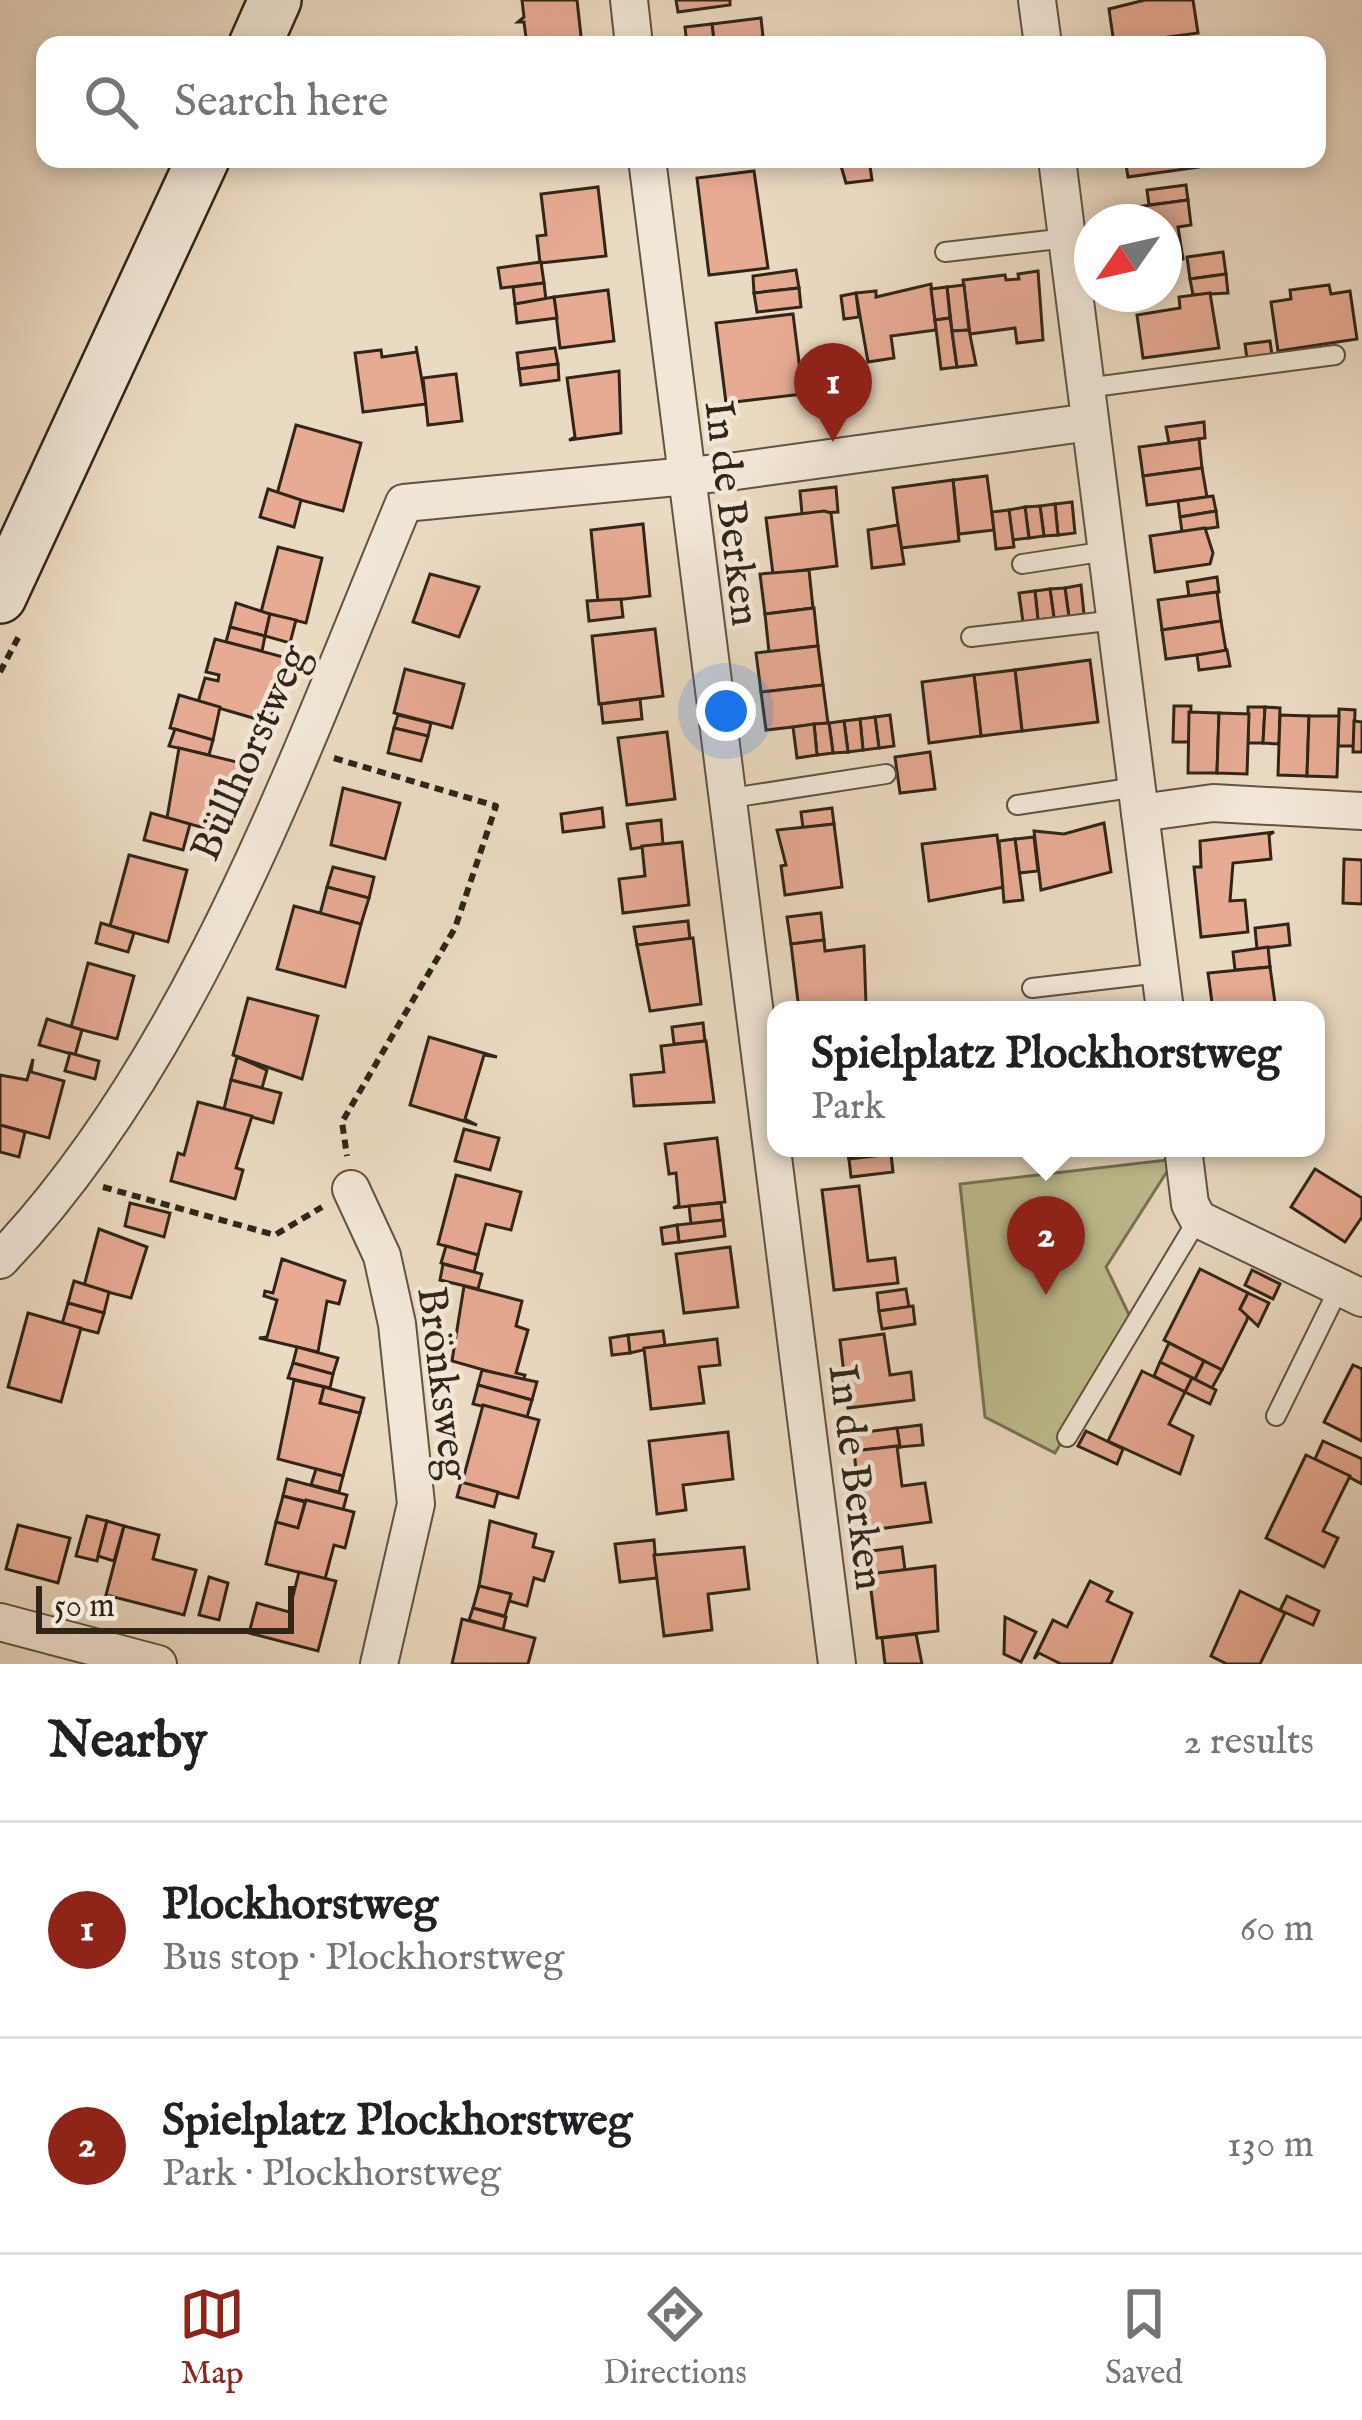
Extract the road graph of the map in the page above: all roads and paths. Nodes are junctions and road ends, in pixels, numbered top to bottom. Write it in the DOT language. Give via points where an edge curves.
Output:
graph roads {
  1 [pos="275,0"];
  2 [pos="629,0"];
  3 [pos="1037,0"];
  4 [pos="259,36"];
  5 [pos="633,36"];
  6 [pos="1041,36"];
  7 [pos="199,168"];
  8 [pos="648,168"];
  9 [pos="1058,168"];
  10 [pos="1067,238"];
  11 [pos="945,252"];
  12 [pos="1335,356"];
  13 [pos="1088,405"];
  14 [pos="683,475"];
  15 [pos="1107,551"];
  16 [pos="1022,564"];
  17 [pos="0,597"];
  18 [pos="1116,620"];
  19 [pos="971,638"];
  20 [pos="302,748"];
  21 [pos="886,774"];
  22 [pos="725,799"];
  23 [pos="1139,800"];
  24 [pos="1018,805"];
  25 [pos="1362,812"];
  26 [pos="1160,973"];
  27 [pos="1033,988"];
  28 [pos="1164,1001"];
  29 [pos="767,1123"];
  30 [pos="771,1157"];
  31 [pos="1185,1157"];
  32 [pos="70,1178"];
  33 [pos="351,1189"];
  34 [pos="1198,1219"];
  35 [pos="0,1261"];
  36 [pos="1350,1293"];
  37 [pos="1276,1416"];
  38 [pos="1067,1437"];
  39 [pos="0,1622"];
  40 [pos="158,1664"];
  41 [pos="379,1664"];
  42 [pos="837,1664"];
  1 -- 4 [label="main road"];
  2 -- 5 [label="street"];
  3 -- 6 [label="street"];
  7 -- 17 [label="main road"];
  8 -- 14 [label="street, In de Berken"];
  9 -- 10 [label="street"];
  10 -- 11 [label="lane"];
  10 -- 13 [label="street"];
  12 -- 13 [label="lane"];
  13 -- 14 [label="street"];
  13 -- 15 [label="street"];
  14 -- 20 [label="street, Büllhorstweg" via="404,503"];
  14 -- 22 [label="street, In de Berken"];
  15 -- 16 [label="lane"];
  15 -- 18 [label="street"];
  18 -- 19 [label="lane"];
  18 -- 23 [label="street"];
  20 -- 32 [label="street, Büllhorstweg" via="192,981"];
  20 -- 33 [label="path" via="496,806 455,928 342,1122"];
  21 -- 22 [label="lane"];
  22 -- 29 [label="street, In de Berken"];
  23 -- 24 [label="lane"];
  23 -- 25 [label="street"];
  23 -- 26 [label="street"];
  26 -- 27 [label="lane"];
  26 -- 28 [label="street"];
  30 -- 42 [label="street, In de Berken"];
  31 -- 34 [label="street"];
  32 -- 33 [label="path" via="275,1235"];
  32 -- 35 [label="street, Büllhorstweg"];
  33 -- 41 [label="street, Brönksweg" via="382,1256 397,1324 416,1504"];
  34 -- 36 [label="street"];
  34 -- 38 [label="lane"];
  36 -- 37 [label="lane"];
  39 -- 40 [label="street"];
}
